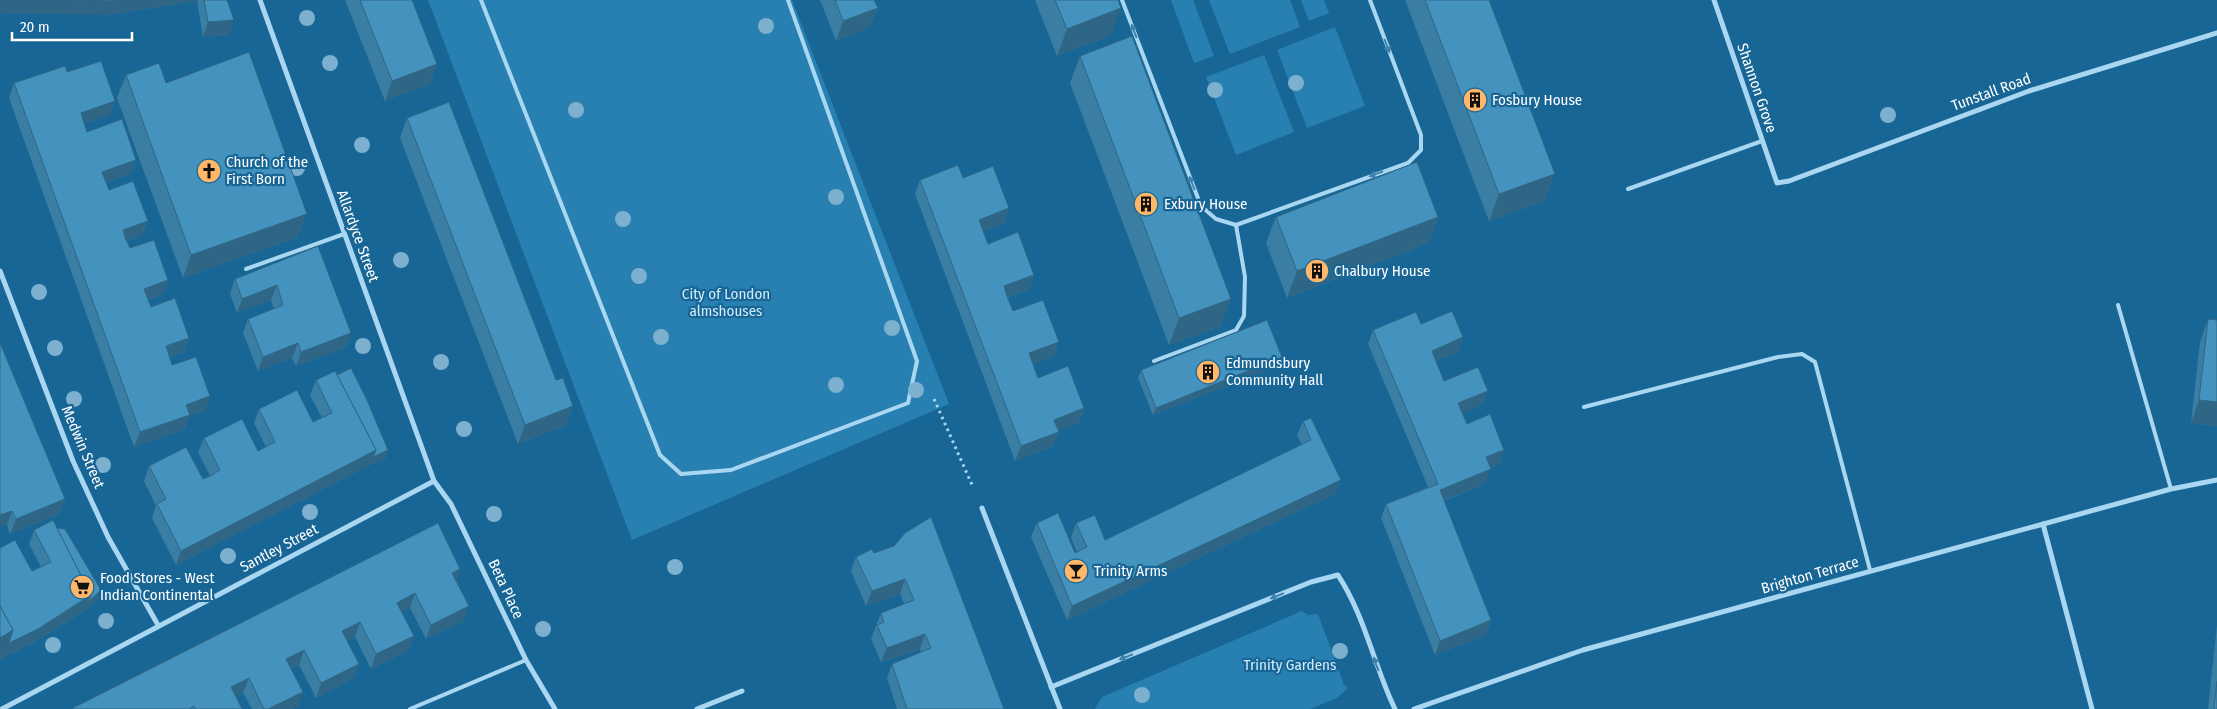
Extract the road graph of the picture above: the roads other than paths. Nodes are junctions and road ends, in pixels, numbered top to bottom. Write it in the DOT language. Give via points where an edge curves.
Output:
graph roads {
  1 [pos="260,0"];
  2 [pos="481,0"];
  3 [pos="788,0"];
  4 [pos="1122,0"];
  5 [pos="1370,0"];
  6 [pos="1714,0"];
  7 [pos="2217,32"];
  8 [pos="1762,141"];
  9 [pos="1777,183"];
  10 [pos="1628,189"];
  11 [pos="1236,225"];
  12 [pos="344,234"];
  13 [pos="246,269"];
  14 [pos="0,271"];
  15 [pos="2118,305"];
  16 [pos="1154,361"];
  17 [pos="1584,407"];
  18 [pos="2217,480"];
  19 [pos="434,481"];
  20 [pos="2171,489"];
  21 [pos="982,508"];
  22 [pos="2042,524"];
  23 [pos="1870,570"];
  24 [pos="158,625"];
  25 [pos="526,660"];
  26 [pos="1051,688"];
  27 [pos="742,692"];
  28 [pos="2,709"];
  29 [pos="410,709"];
  30 [pos="555,709"];
  31 [pos="697,709"];
  32 [pos="1060,709"];
  33 [pos="1395,709"];
  34 [pos="1414,709"];
  35 [pos="2092,709"];
  1 -- 12 [label="street, Allardyce Street"];
  2 -- 3 [label="lane" via="660,455 681,474 730,470 908,403 917,361"];
  11 -- 4 [label="lane, one-way" via="1216,219 1201,206"];
  5 -- 11 [label="lane, one-way" via="1421,135 1421,150 1408,162"];
  6 -- 8 [label="street, Shannon Grove"];
  7 -- 9 [label="street, Tunstall Road" via="2029,91"];
  8 -- 9 [label="street, Shannon Grove"];
  8 -- 10 [label="lane"];
  11 -- 16 [label="lane" via="1245,277 1244,316 1236,330"];
  12 -- 13 [label="lane"];
  12 -- 19 [label="street, Allardyce Street"];
  14 -- 24 [label="street, Medwin Street" via="74,462 108,537"];
  15 -- 20 [label="lane"];
  17 -- 23 [label="lane" via="1778,357 1802,354 1815,362"];
  18 -- 20 [label="street, Brighton Terrace"];
  19 -- 24 [label="street, Santley Street"];
  19 -- 25 [label="street, Beta Place" via="455,511"];
  20 -- 22 [label="street, Brighton Terrace"];
  21 -- 26 [label="street"];
  22 -- 23 [label="street, Brighton Terrace"];
  22 -- 35 [label="street"];
  23 -- 34 [label="street, Brighton Terrace" via="1583,650"];
  24 -- 28 [label="street, Santley Street"];
  25 -- 29 [label="lane"];
  25 -- 30 [label="street, Beta Place"];
  26 -- 32 [label="street"];
  33 -- 26 [label="street, one-way" via="1351,594 1338,575 1311,582"];
  27 -- 31 [label="street"];
}
